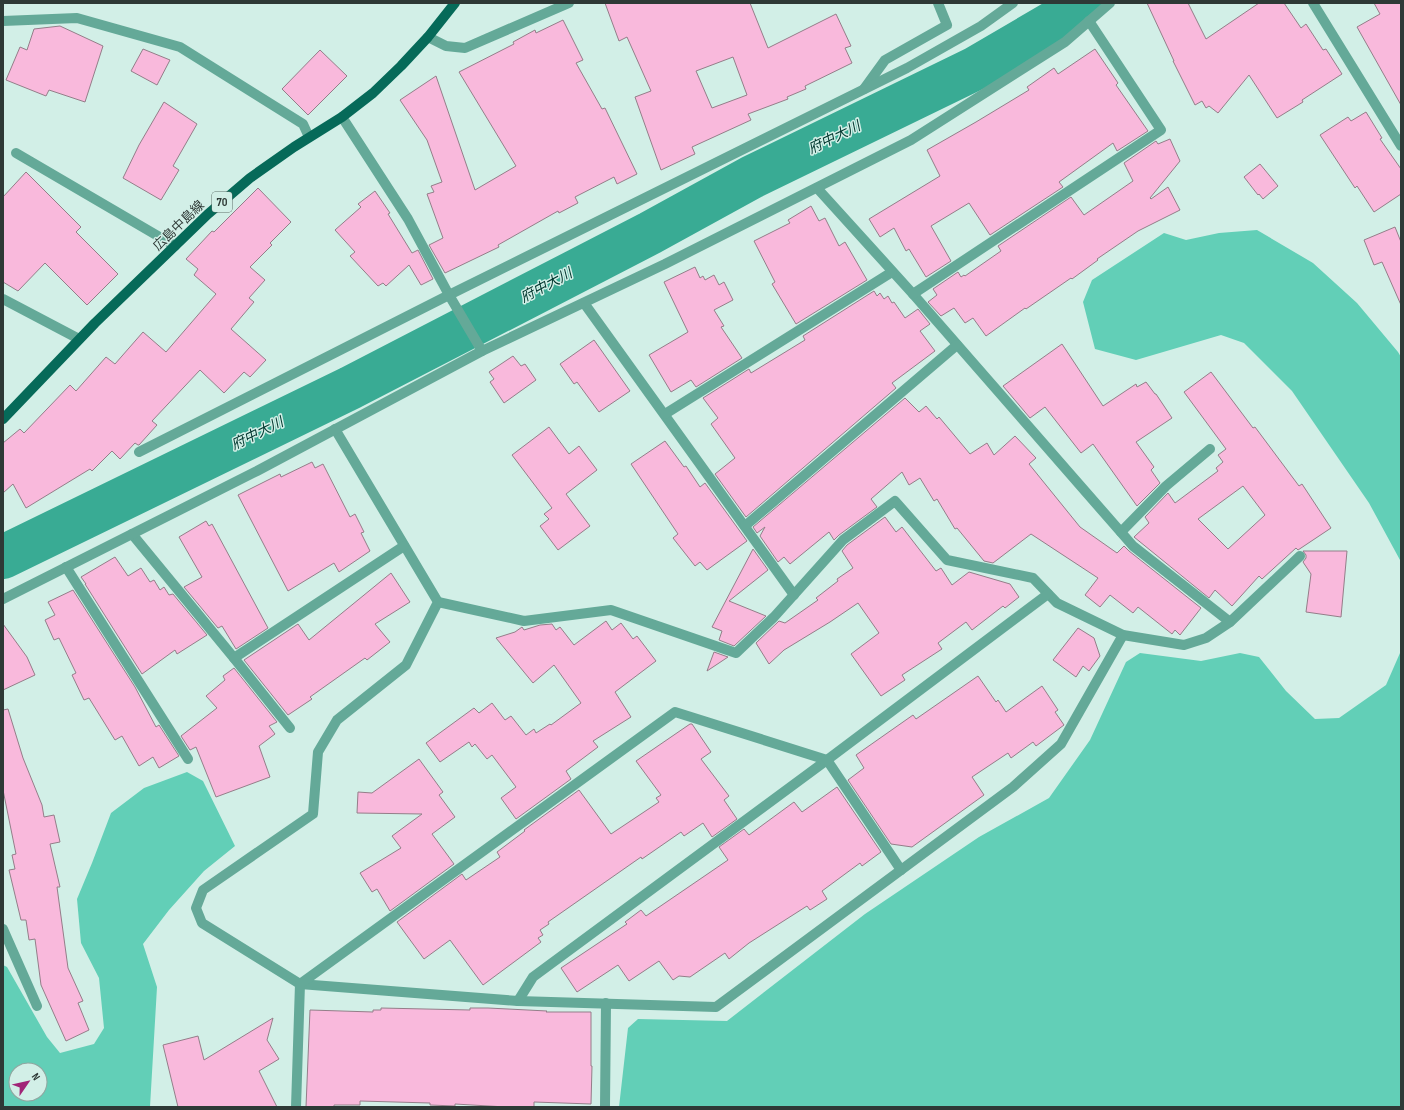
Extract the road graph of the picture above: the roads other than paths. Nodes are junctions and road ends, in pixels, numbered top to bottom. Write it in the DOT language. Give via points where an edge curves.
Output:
graph roads {
  1 [pos="455,3"];
  2 [pos="569,3"];
  3 [pos="938,3"];
  4 [pos="1013,3"];
  5 [pos="1110,3"];
  6 [pos="1313,3"];
  7 [pos="3,21"];
  8 [pos="1089,21"];
  9 [pos="428,37"];
  10 [pos="862,90"];
  11 [pos="342,117"];
  12 [pos="309,137"];
  13 [pos="1401,146"];
  14 [pos="16,152"];
  15 [pos="817,188"];
  16 [pos="175,246"];
  17 [pos="892,272"];
  18 [pos="913,294"];
  19 [pos="449,296"];
  20 [pos="3,299"];
  21 [pos="584,303"];
  22 [pos="79,339"];
  23 [pos="957,345"];
  24 [pos="482,351"];
  25 [pos="664,414"];
  26 [pos="3,419"];
  27 [pos="335,429"];
  28 [pos="1210,449"];
  29 [pos="139,452"];
  30 [pos="744,526"];
  31 [pos="1121,532"];
  32 [pos="132,534"];
  33 [pos="404,546"];
  34 [pos="1300,556"];
  35 [pos="66,567"];
  36 [pos="1048,594"];
  37 [pos="794,595"];
  38 [pos="3,599"];
  39 [pos="438,602"];
  40 [pos="1230,622"];
  41 [pos="1123,635"];
  42 [pos="234,658"];
  43 [pos="290,728"];
  44 [pos="188,759"];
  45 [pos="827,760"];
  46 [pos="901,870"];
  47 [pos="3,929"];
  48 [pos="300,984"];
  49 [pos="518,1001"];
  50 [pos="606,1003"];
  51 [pos="37,1006"];
  52 [pos="296,1107"];
  53 [pos="605,1107"];
  1 -- 9 [label="main road, 広島中島線 / 70"];
  2 -- 9 [label="street" via="465,48 446,46"];
  3 -- 10 [label="street" via="947,24 885,60"];
  4 -- 10 [label="street" via="927,57"];
  5 -- 8 [label="street"];
  6 -- 13 [label="street"];
  7 -- 12 [label="street" via="77,18 180,47 303,124"];
  8 -- 15 [label="street" via="1065,42 911,140"];
  8 -- 18 [label="street" via="1161,130"];
  9 -- 11 [label="main road, 広島中島線 / 70" via="373,93"];
  10 -- 19 [label="street"];
  11 -- 12 [label="main road, 広島中島線 / 70"];
  11 -- 19 [label="street" via="408,219"];
  12 -- 16 [label="main road, 広島中島線 / 70" via="250,178"];
  14 -- 16 [label="street"];
  15 -- 17 [label="street"];
  15 -- 21 [label="street"];
  16 -- 22 [label="main road, 広島中島線 / 70"];
  17 -- 18 [label="street"];
  17 -- 25 [label="street"];
  18 -- 23 [label="street"];
  19 -- 24 [label="street"];
  19 -- 29 [label="street"];
  20 -- 22 [label="street"];
  21 -- 24 [label="street"];
  21 -- 25 [label="street"];
  22 -- 26 [label="main road, 広島中島線 / 70"];
  23 -- 30 [label="street"];
  23 -- 31 [label="street"];
  24 -- 27 [label="street"];
  25 -- 30 [label="street"];
  27 -- 32 [label="street" via="257,472"];
  27 -- 33 [label="street"];
  28 -- 31 [label="street" via="1166,486"];
  30 -- 37 [label="street"];
  31 -- 40 [label="street" via="1133,546"];
  32 -- 35 [label="street"];
  32 -- 42 [label="street"];
  33 -- 39 [label="street"];
  33 -- 42 [label="street"];
  34 -- 40 [label="street"];
  35 -- 38 [label="street"];
  35 -- 44 [label="street"];
  36 -- 37 [label="street" via="1032,578 947,560 895,501 843,540"];
  36 -- 41 [label="street" via="1057,603"];
  36 -- 45 [label="street"];
  37 -- 39 [label="street" via="736,653 611,610 524,621"];
  39 -- 48 [label="street" via="406,665 337,720 318,752 313,814 203,890 196,908 202,923"];
  40 -- 41 [label="street" via="1206,638 1184,645"];
  41 -- 46 [label="street" via="1061,744 1013,787"];
  42 -- 43 [label="street"];
  45 -- 46 [label="street"];
  45 -- 48 [label="street" via="675,712"];
  45 -- 49 [label="street" via="533,977"];
  46 -- 50 [label="street" via="716,1007"];
  47 -- 51 [label="street"];
  48 -- 49 [label="street"];
  48 -- 52 [label="street"];
  49 -- 50 [label="street"];
  50 -- 53 [label="street"];
}
